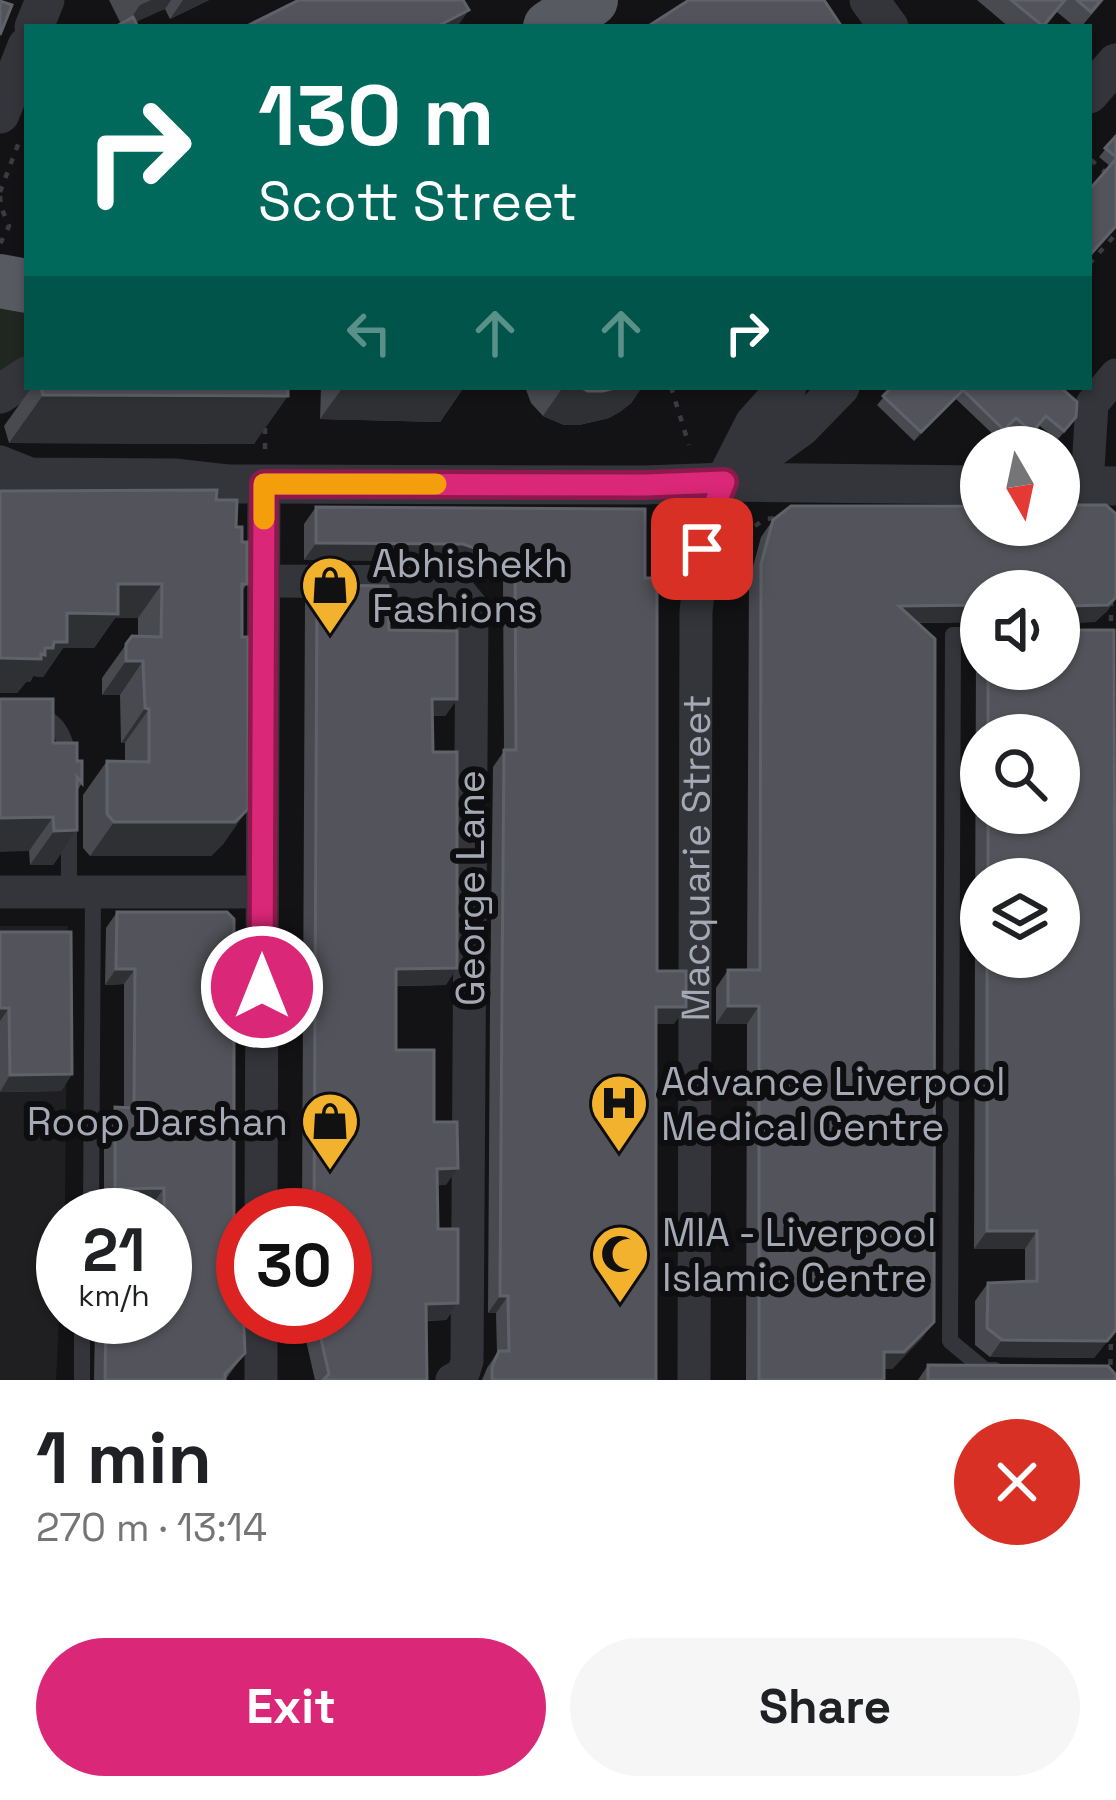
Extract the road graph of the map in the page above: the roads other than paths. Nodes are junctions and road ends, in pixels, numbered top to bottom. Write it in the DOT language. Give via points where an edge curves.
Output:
graph roads {
  1 [pos="591,0"];
  2 [pos="555,24"];
  3 [pos="24,60"];
  4 [pos="1116,63"];
  5 [pos="1092,91"];
  6 [pos="10,126"];
  7 [pos="1116,374"];
  8 [pos="784,390"];
  9 [pos="837,390"];
  10 [pos="0,465"];
  11 [pos="240,476"];
  12 [pos="724,482"];
  13 [pos="960,485"];
  14 [pos="1087,485"];
  15 [pos="0,488"];
  16 [pos="0,501"];
  17 [pos="264,581"];
  18 [pos="960,635"];
  19 [pos="0,712"];
  20 [pos="0,892"];
  21 [pos="81,892"];
  22 [pos="262,892"];
  23 [pos="90,1188"];
  24 [pos="262,1188"];
  25 [pos="82,1344"];
  26 [pos="261,1344"];
  27 [pos="1006,1370"];
  28 [pos="82,1380"];
  29 [pos="261,1380"];
  30 [pos="452,1380"];
  31 [pos="694,1380"];
  1 -- 2 [label="highway"];
  3 -- 6 [label="street"];
  4 -- 5 [label="street"];
  7 -- 14 [label="street" via="1092,404"];
  8 -- 12 [label="street, Macquarie Street" via="754,424"];
  9 -- 12 [label="street"];
  10 -- 11 [label="street" via="30,477"];
  11 -- 12 [label="street"];
  11 -- 15 [label="street"];
  11 -- 16 [label="street" via="98,500"];
  11 -- 17 [label="street"];
  12 -- 13 [label="street"];
  12 -- 31 [label="street, Macquarie Street" via="704,535 696,612"];
  17 -- 22 [label="street"];
  17 -- 30 [label="street, George Lane" via="452,582 472,607 467,1361"];
  18 -- 27 [label="lane" via="953,635 950,1341 985,1370"];
  19 -- 21 [label="lane" via="45,715 64,737"];
  20 -- 21 [label="street"];
  21 -- 22 [label="street"];
  21 -- 23 [label="lane"];
  22 -- 24 [label="street"];
  25 -- 28 [label="lane"];
  26 -- 29 [label="street"];
}
